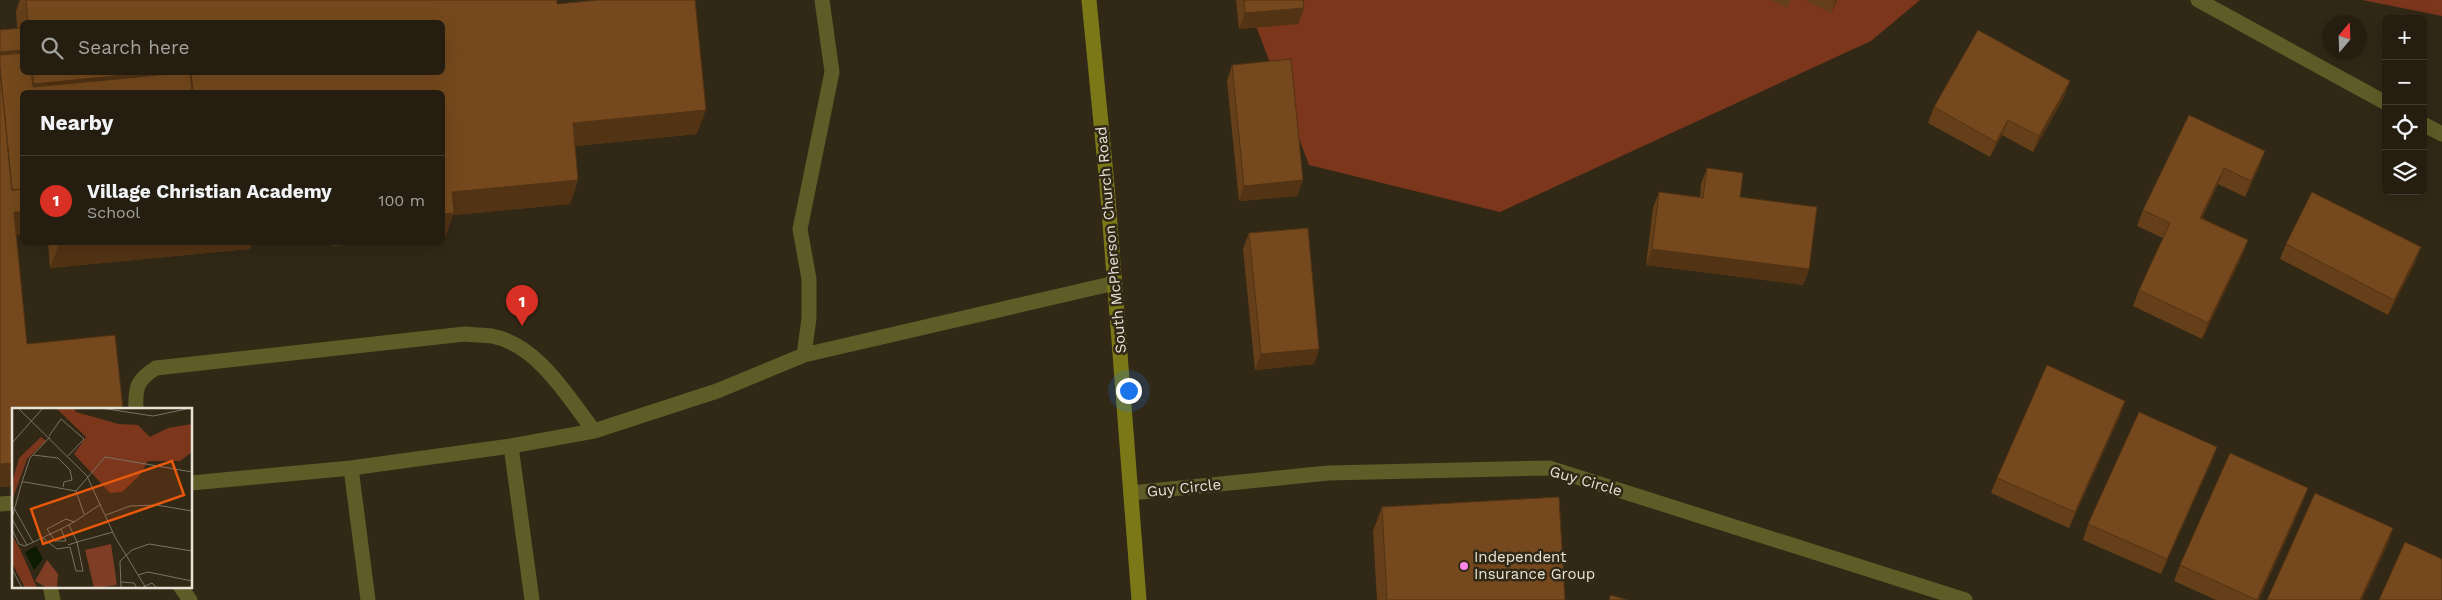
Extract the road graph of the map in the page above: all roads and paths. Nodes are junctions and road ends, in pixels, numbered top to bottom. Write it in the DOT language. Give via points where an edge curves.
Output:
graph roads {
  1 [pos="822,0"];
  2 [pos="1089,0"];
  3 [pos="2198,0"];
  4 [pos="2382,101"];
  5 [pos="2427,126"];
  6 [pos="2442,134"];
  7 [pos="1115,284"];
  8 [pos="804,355"];
  9 [pos="136,408"];
  10 [pos="594,431"];
  11 [pos="511,446"];
  12 [pos="351,468"];
  13 [pos="192,482"];
  14 [pos="1131,493"];
  15 [pos="181,588"];
  16 [pos="190,600"];
  17 [pos="368,600"];
  18 [pos="532,600"];
  19 [pos="1138,600"];
  20 [pos="1966,600"];
  1 -- 8 [label="street" via="832,72 800,228 808,279 809,318"];
  2 -- 7 [label="main road, South McPherson Church Road"];
  3 -- 4 [label="street"];
  5 -- 6 [label="street"];
  7 -- 8 [label="street"];
  7 -- 14 [label="main road, South McPherson Church Road"];
  8 -- 10 [label="street" via="717,391"];
  9 -- 10 [label="street" via="135,390 144,376 156,368 465,334 493,336 519,347 540,364"];
  10 -- 11 [label="street"];
  11 -- 12 [label="street"];
  11 -- 18 [label="street"];
  12 -- 13 [label="street"];
  12 -- 17 [label="street"];
  14 -- 19 [label="main road, South McPherson Church Road"];
  14 -- 20 [label="street, Guy Circle" via="1328,472 1549,468"];
  15 -- 16 [label="street"];
}
